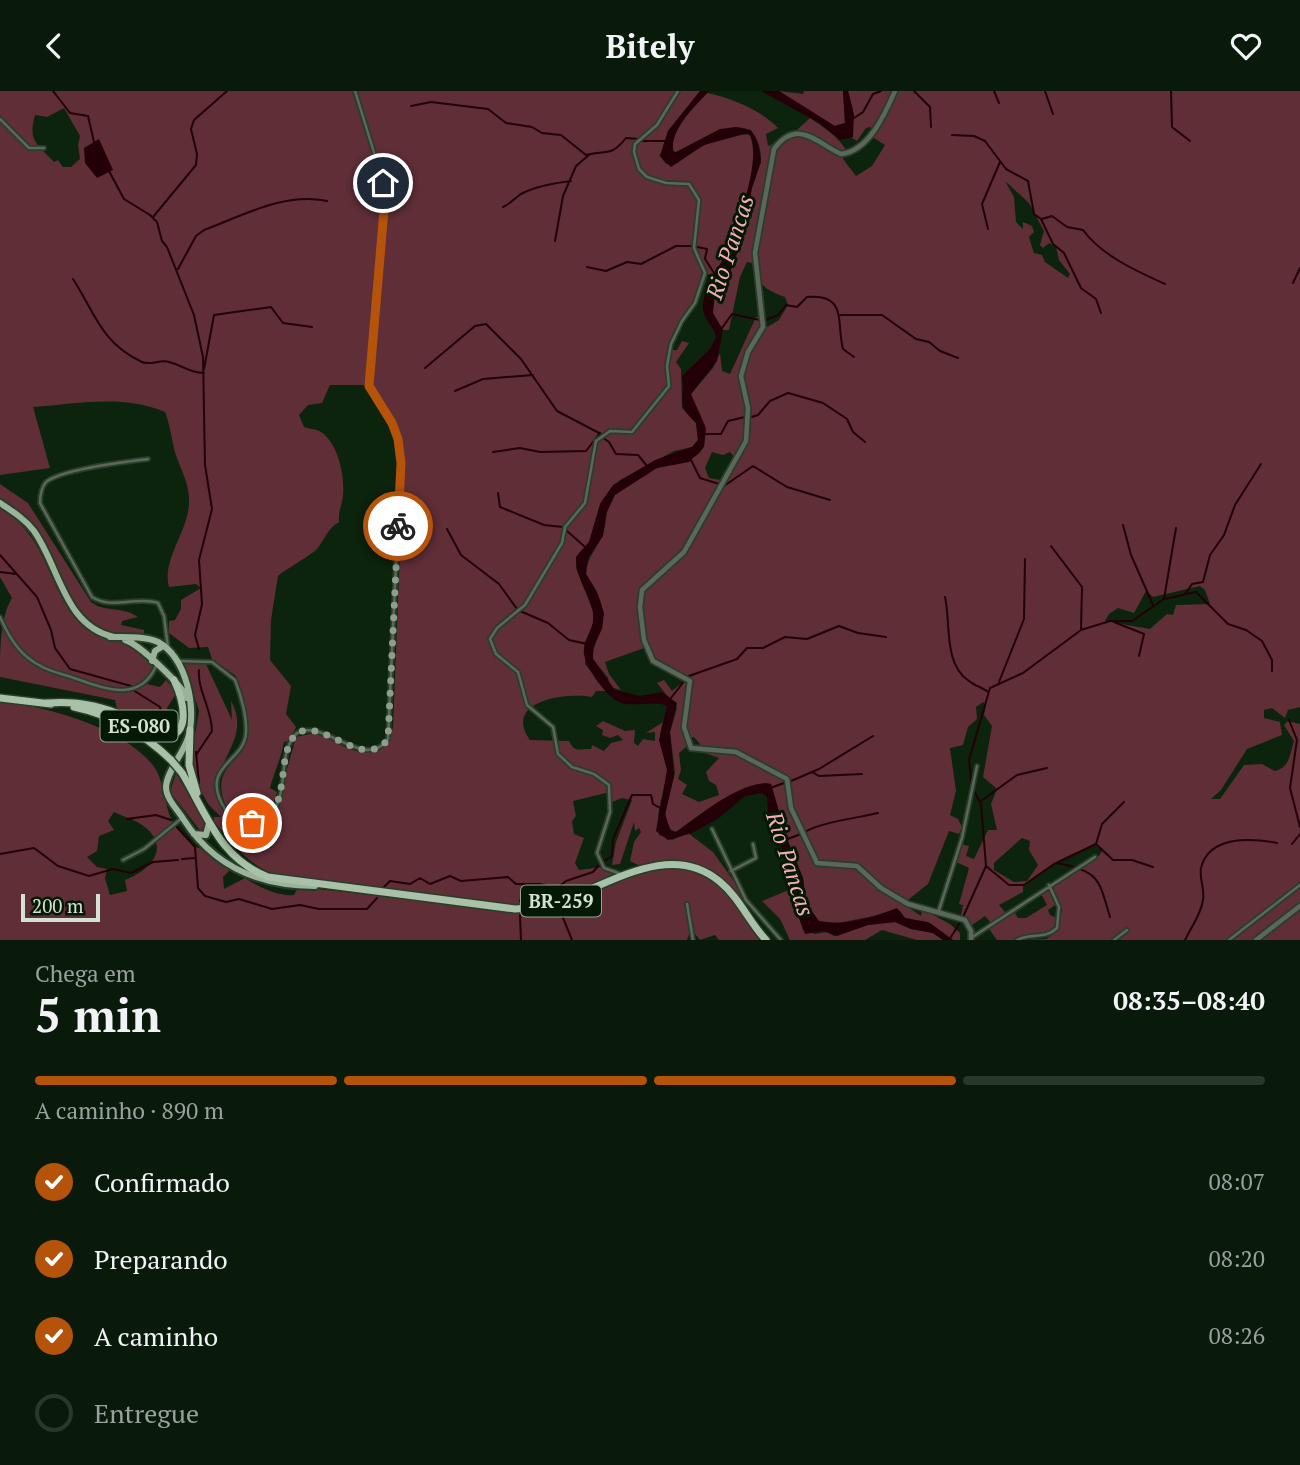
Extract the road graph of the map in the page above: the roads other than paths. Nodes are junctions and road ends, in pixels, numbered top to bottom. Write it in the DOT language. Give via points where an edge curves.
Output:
graph roads {
  1 [pos="355,91"];
  2 [pos="678,91"];
  3 [pos="895,91"];
  4 [pos="0,119"];
  5 [pos="44,148"];
  6 [pos="148,459"];
  7 [pos="0,503"];
  8 [pos="0,617"];
  9 [pos="110,637"];
  10 [pos="166,648"];
  11 [pos="154,663"];
  12 [pos="179,663"];
  13 [pos="164,674"];
  14 [pos="174,680"];
  15 [pos="0,698"];
  16 [pos="190,701"];
  17 [pos="47,703"];
  18 [pos="190,730"];
  19 [pos="977,766"];
  20 [pos="201,807"];
  21 [pos="183,818"];
  22 [pos="209,823"];
  23 [pos="712,829"];
  24 [pos="192,834"];
  25 [pos="753,844"];
  26 [pos="141,852"];
  27 [pos="138,856"];
  28 [pos="1095,857"];
  29 [pos="123,860"];
  30 [pos="731,871"];
  31 [pos="628,874"];
  32 [pos="1049,885"];
  33 [pos="1300,885"];
  34 [pos="318,886"];
  35 [pos="687,904"];
  36 [pos="1300,906"];
  37 [pos="939,910"];
  38 [pos="1127,930"];
  39 [pos="971,939"];
  40 [pos="693,940"];
  41 [pos="766,940"];
  42 [pos="781,940"];
  43 [pos="1017,940"];
  44 [pos="1114,940"];
  45 [pos="1229,940"];
  46 [pos="1256,940"];
  1 -- 12 [label="street" via="385,188 369,386 392,423 401,454 388,739 377,747 355,748 315,729 297,733 289,746 274,810 259,822 242,822 229,815 217,790 220,770 246,736 235,680 212,663"];
  2 -- 31 [label="street" via="660,121 634,149 644,174 666,183 689,184 699,200 694,248 705,273 695,303 671,344 668,386 632,432 610,431 596,441 585,503 565,527 562,543 525,605 490,639 496,654 518,673 527,705 553,727 558,754 572,767 609,785 610,812 597,857 606,870"];
  3 -- 37 [label="street" via="881,121 854,151 841,154 804,134 784,139 774,149 755,253 763,327 741,376 749,419 746,441 684,552 646,585 640,607 644,640 653,661 690,681 684,727 691,748 736,752 787,779 791,808 817,863 857,866 908,904"];
  4 -- 5 [label="street" via="29,148"];
  6 -- 10 [label="street" via="87,468 51,479 42,489 40,503 92,597 108,604 158,603 164,616"];
  7 -- 9 [label="main road, ES-080" via="36,533 80,619"];
  8 -- 11 [label="street" via="13,643 44,669 111,691 134,687 149,678"];
  9 -- 10 [label="main road, ES-080" via="152,640"];
  9 -- 11 [label="main road, ES-080" via="140,646"];
  10 -- 11 [label="main road" via="155,651"];
  10 -- 12 [label="main road, ES-080"];
  11 -- 13 [label="main road, ES-080"];
  12 -- 13 [label="main road"];
  12 -- 16 [label="main road, ES-080"];
  13 -- 14 [label="main road, ES-080"];
  14 -- 16 [label="main road, ES-080"];
  14 -- 17 [label="highway, ES-080" via="184,717 179,729 167,736 153,735 98,707"];
  15 -- 17 [label="highway, BR-259"];
  16 -- 18 [label="main road, ES-080"];
  17 -- 20 [label="highway, BR-259, bridge" via="97,713 143,736 182,773"];
  18 -- 20 [label="highway, ES-080" via="189,765"];
  18 -- 21 [label="main road, ES-080" via="166,787"];
  19 -- 37 [label="street" via="962,838"];
  20 -- 22 [label="highway, BR-259"];
  21 -- 24 [label="main road, ES-080"];
  21 -- 26 [label="street"];
  22 -- 24 [label="main road" via="206,835"];
  22 -- 34 [label="highway, BR-259" via="230,853 248,868 275,879"];
  23 -- 30 [label="street"];
  24 -- 34 [label="main road" via="212,854 245,875 278,884"];
  25 -- 30 [label="street" via="757,857"];
  26 -- 27 [label="street"];
  26 -- 29 [label="street"];
  28 -- 32 [label="street"];
  30 -- 42 [label="street" via="750,905"];
  31 -- 34 [label="highway, BR-259" via="555,903 516,909"];
  31 -- 41 [label="highway, BR-259" via="672,864 706,873 731,893"];
  32 -- 39 [label="street"];
  32 -- 43 [label="street" via="1059,907 1057,928 1048,936"];
  33 -- 45 [label="street"];
  35 -- 40 [label="street"];
  36 -- 46 [label="street"];
  37 -- 39 [label="street" via="965,920"];
  38 -- 44 [label="street"];
}
